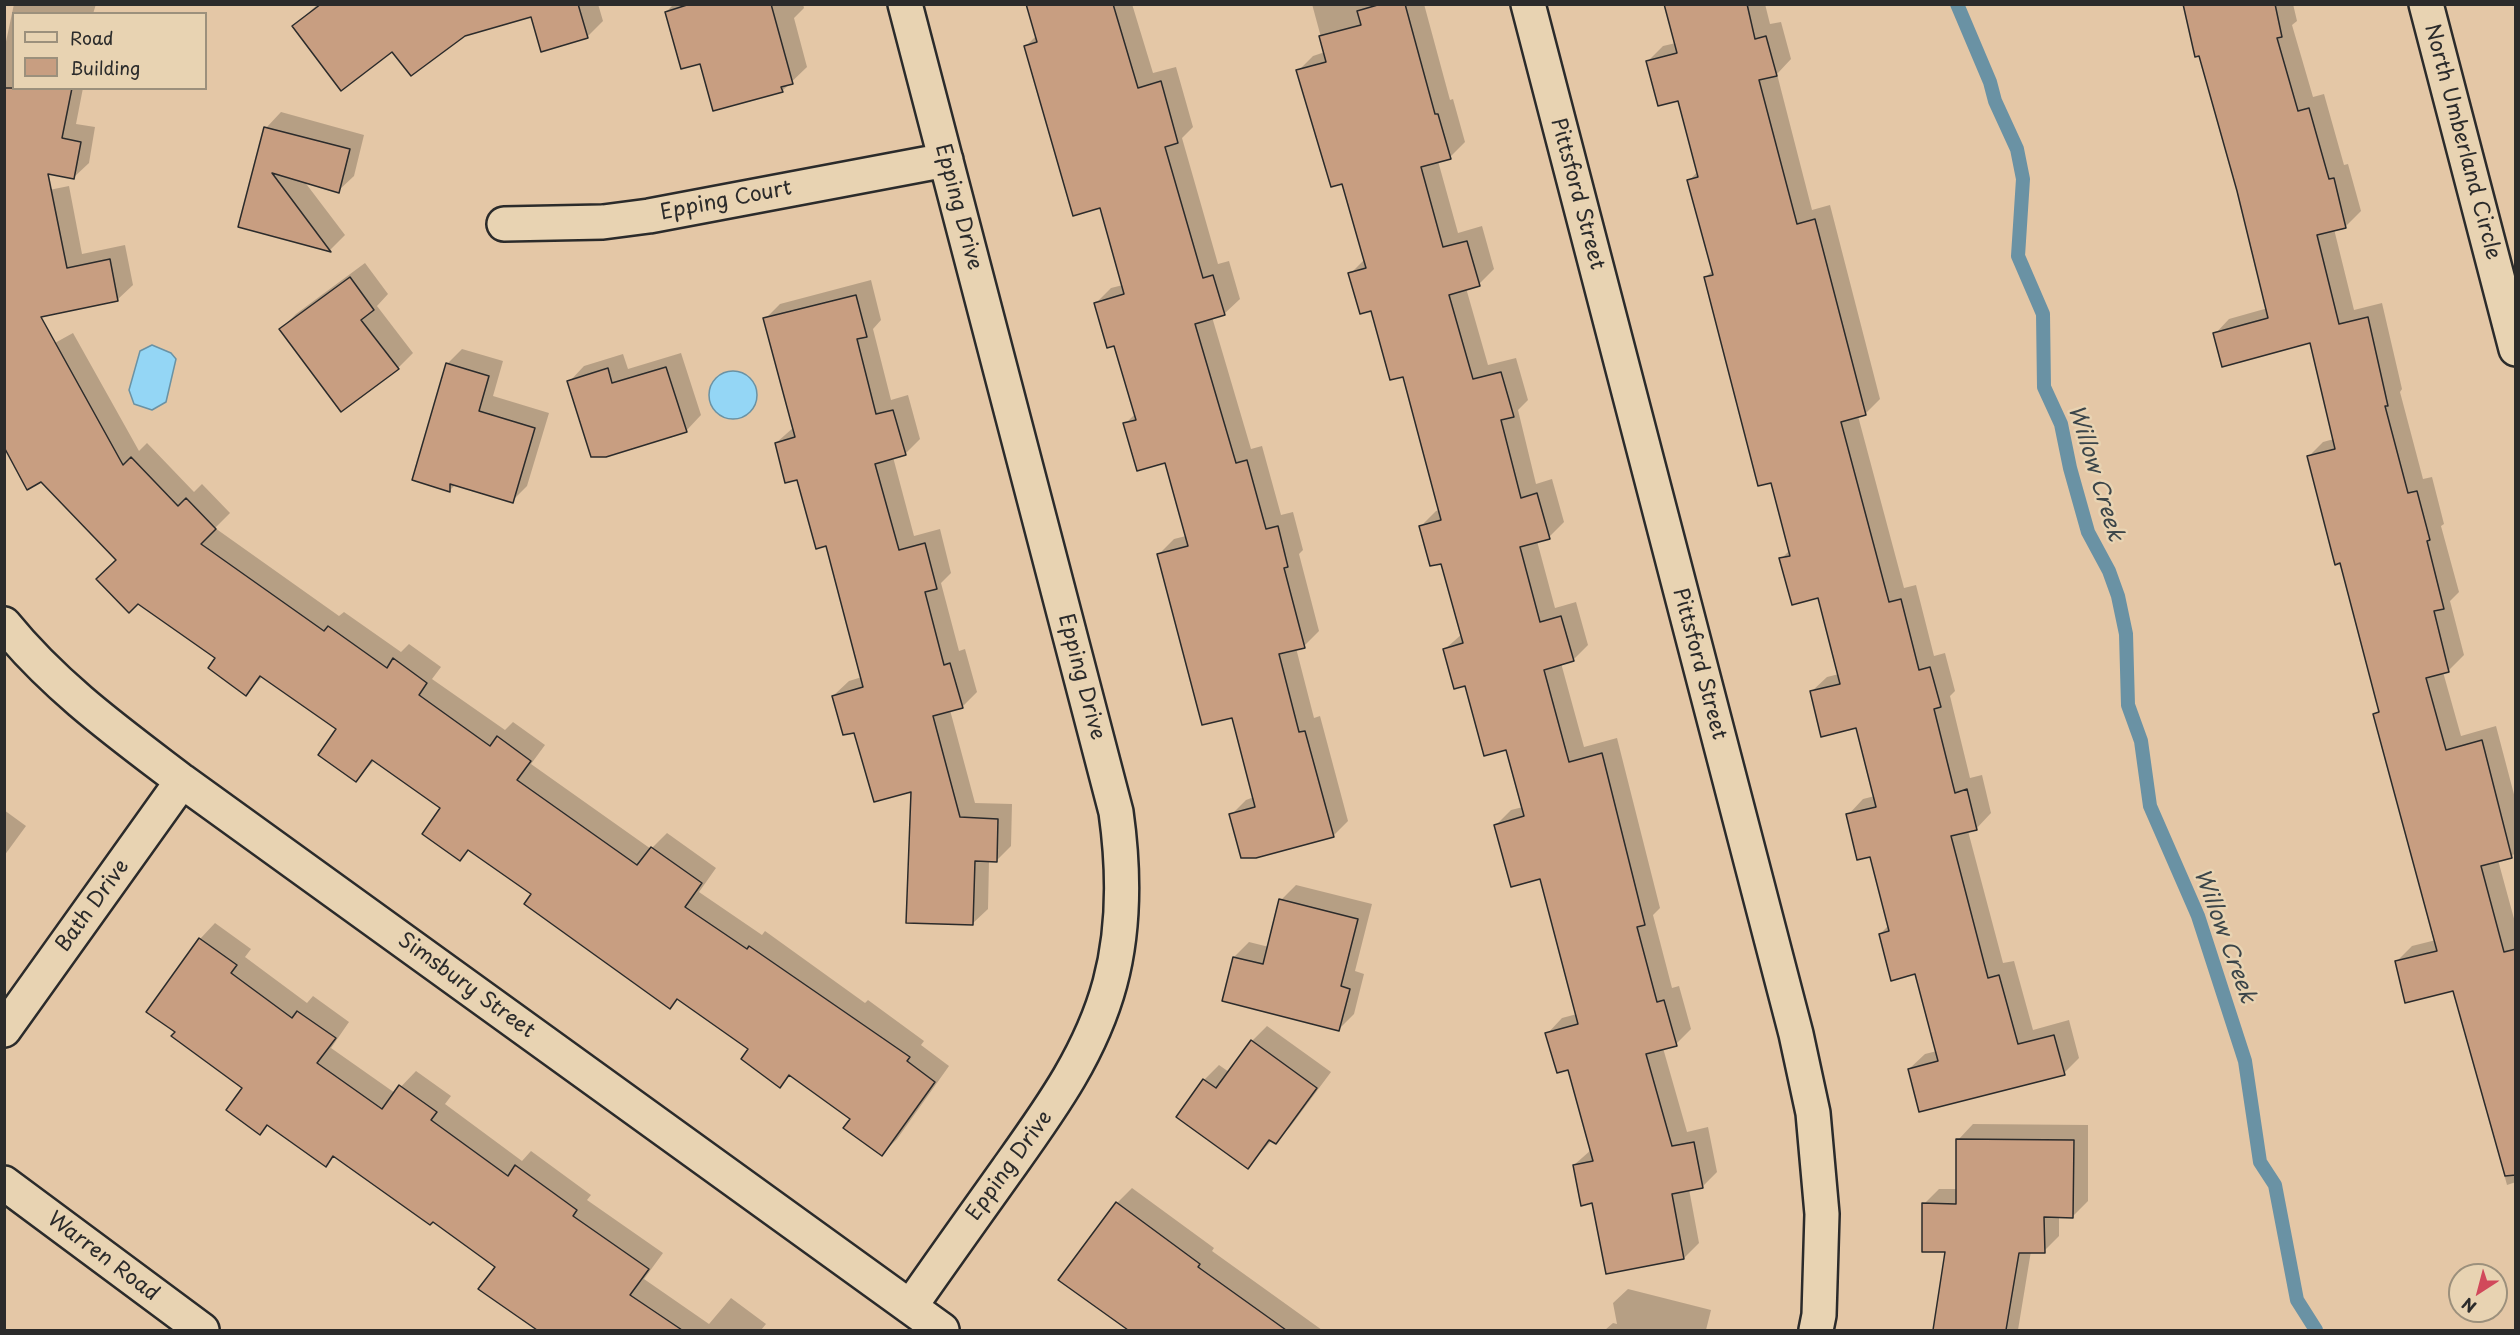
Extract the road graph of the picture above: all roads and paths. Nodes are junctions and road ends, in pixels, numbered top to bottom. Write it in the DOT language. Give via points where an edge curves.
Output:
graph roads {
  1 [pos="905,4"];
  2 [pos="1528,4"];
  3 [pos="2426,4"];
  4 [pos="946,160"];
  5 [pos="504,224"];
  6 [pos="2516,349"];
  7 [pos="4,624"];
  8 [pos="182,781"];
  9 [pos="4,1030"];
  10 [pos="4,1183"];
  11 [pos="909,1307"];
  12 [pos="202,1330"];
  13 [pos="942,1330"];
  14 [pos="1816,1330"];
  1 -- 4 [label="street, Epping Drive"];
  2 -- 14 [label="street, Pittsford Street" via="1813,1113 1822,1214"];
  3 -- 6 [label="street, North Umberland Circle"];
  4 -- 5 [label="street, Epping Court" via="649,216 603,222"];
  4 -- 11 [label="street, Epping Drive" via="1116,812 1122,854 1122,898 1119,941 1110,983 1078,1064 1056,1101"];
  7 -- 8 [label="street, Simsbury Street" via="87,709"];
  8 -- 9 [label="street, Bath Drive"];
  8 -- 11 [label="street, Simsbury Street"];
  10 -- 12 [label="street, Warren Road"];
  11 -- 13 [label="street, Simsbury Street"];
}
